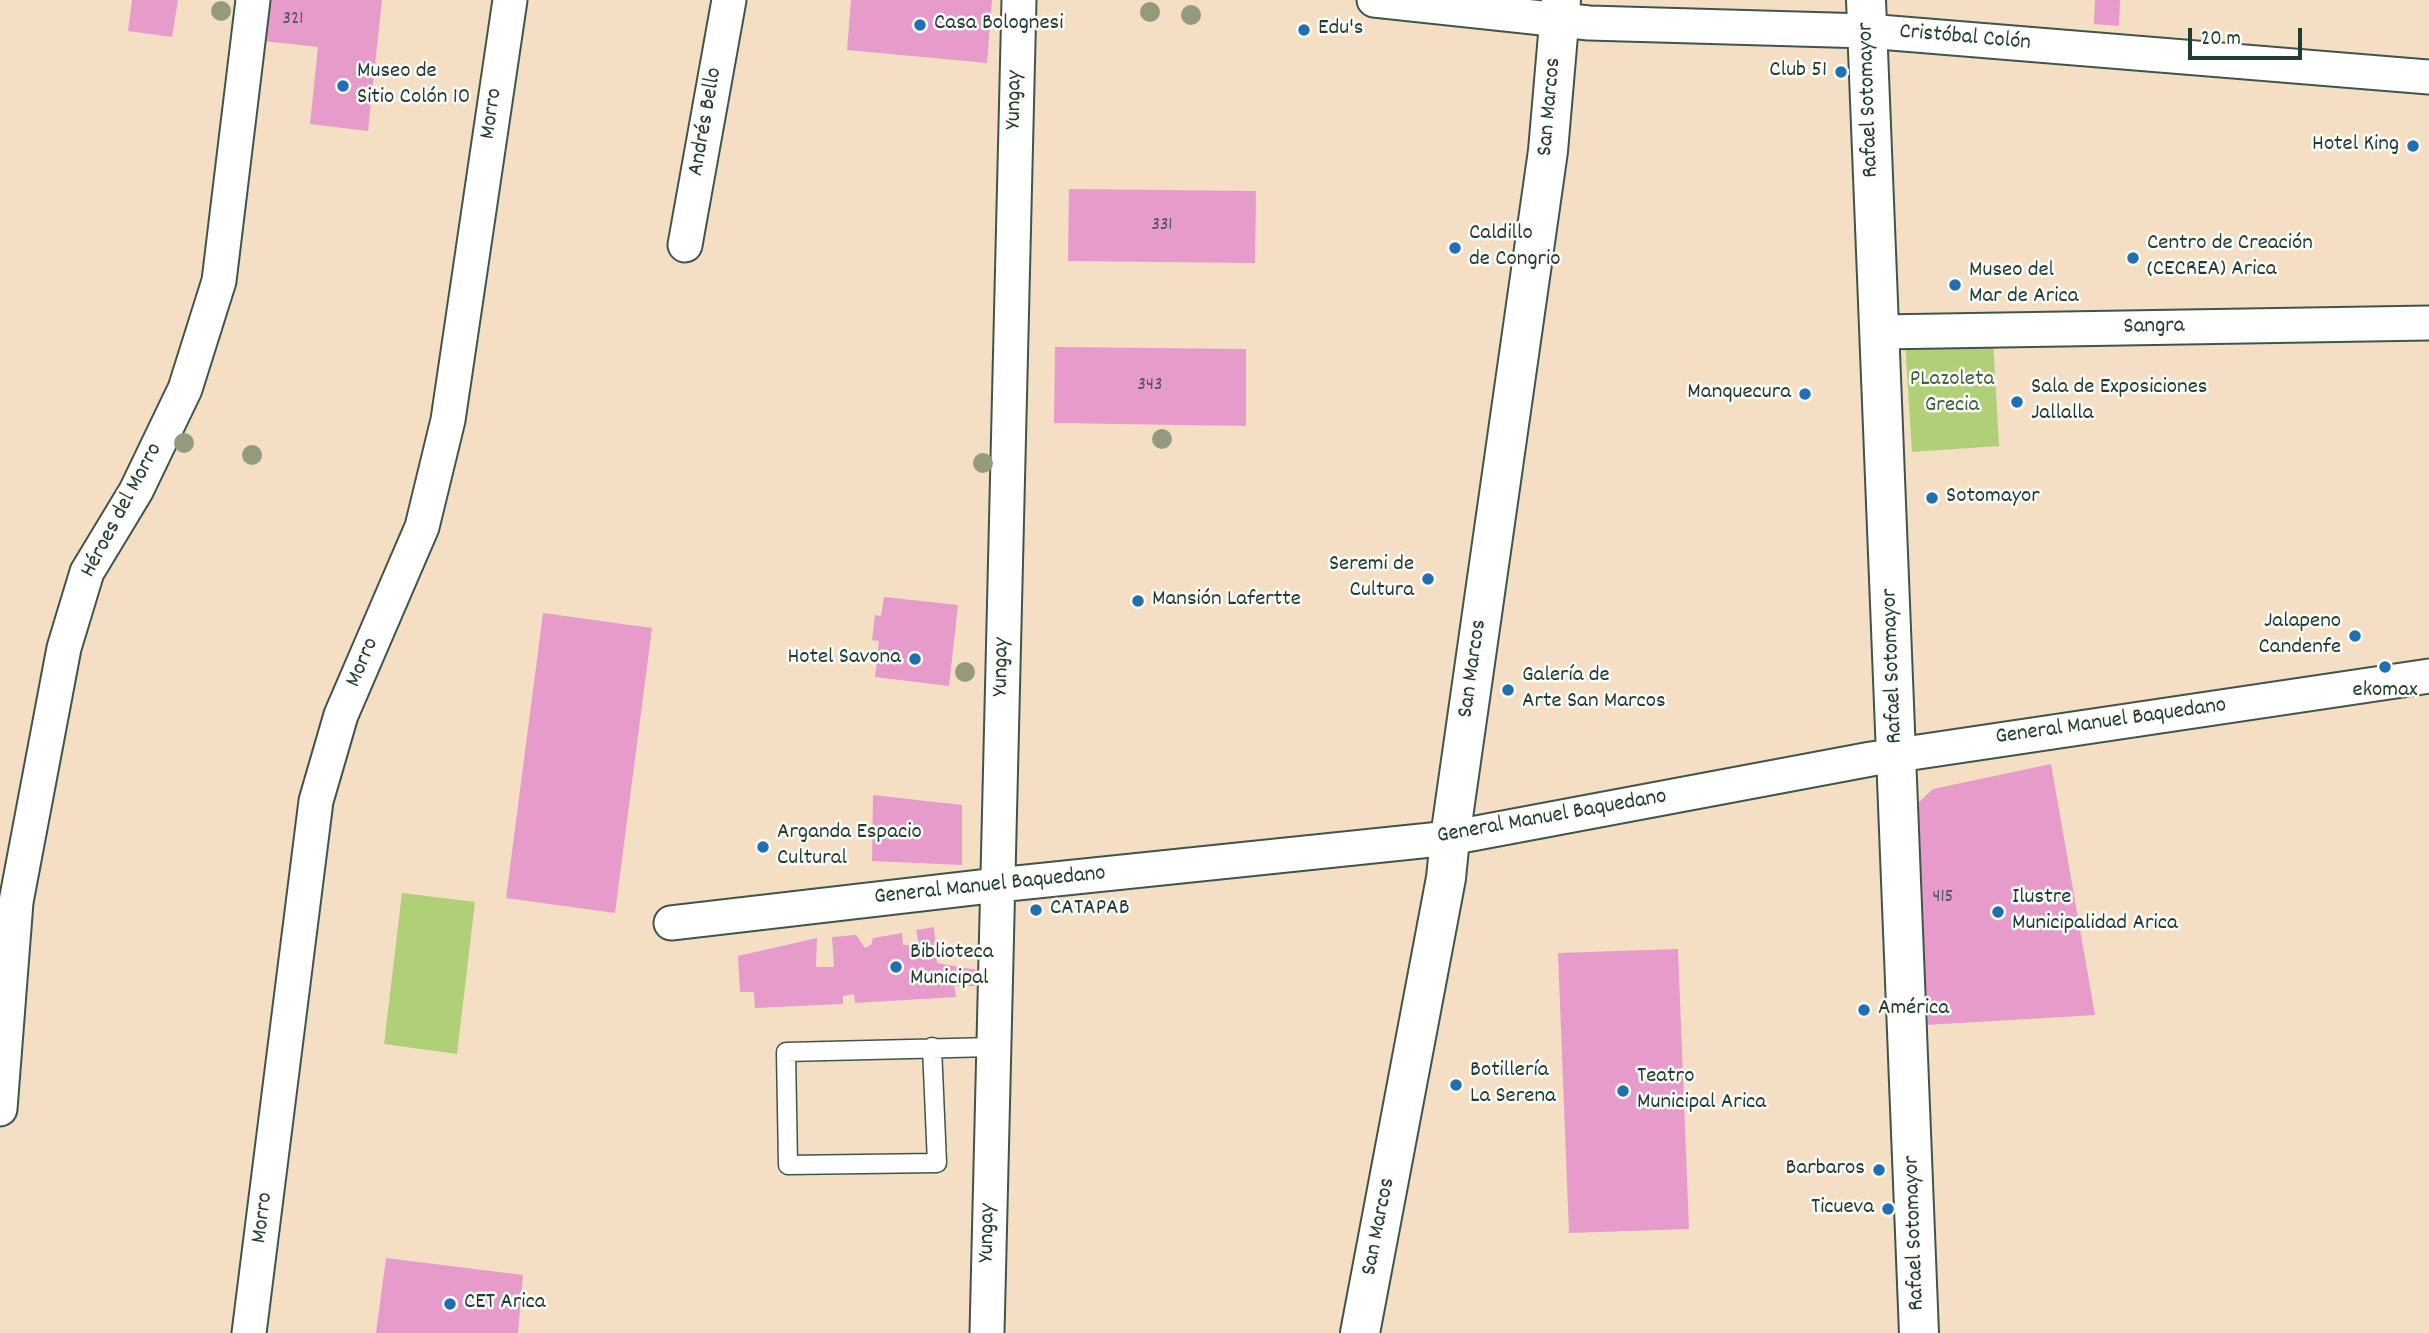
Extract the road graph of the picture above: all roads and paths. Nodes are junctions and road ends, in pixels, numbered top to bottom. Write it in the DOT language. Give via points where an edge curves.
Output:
graph roads {
  1 [pos="253,0"];
  2 [pos="510,0"];
  3 [pos="729,0"];
  4 [pos="1019,0"];
  5 [pos="1374,0"];
  6 [pos="1560,10"];
  7 [pos="1866,16"];
  8 [pos="2429,77"];
  9 [pos="685,245"];
  10 [pos="2429,323"];
  11 [pos="1880,332"];
  12 [pos="2429,676"];
  13 [pos="1897,755"];
  14 [pos="1450,838"];
  15 [pos="998,885"];
  16 [pos="671,923"];
  17 [pos="933,1047"];
  18 [pos="993,1047"];
  19 [pos="0,1109"];
  20 [pos="249,1333"];
  21 [pos="986,1333"];
  22 [pos="1360,1333"];
  23 [pos="1919,1333"];
  1 -- 19 [label="street, Héroes del Morro" via="219,281 185,389 136,491 87,572 64,648 16,902"];
  2 -- 20 [label="street, Morro" via="445,434 422,527 341,715 316,801"];
  3 -- 9 [label="street, Andrés Bello"];
  4 -- 15 [label="street, Yungay"];
  5 -- 6 [label="street, Cristóbal Colón"];
  6 -- 7 [label="street, Cristóbal Colón"];
  6 -- 14 [label="main road, San Marcos" via="1548,151"];
  7 -- 8 [label="street, Cristóbal Colón"];
  7 -- 11 [label="main road, Rafael Sotomayor"];
  10 -- 11 [label="street, Sangra"];
  11 -- 13 [label="main road, Rafael Sotomayor"];
  12 -- 13 [label="street, General Manuel Baquedano"];
  13 -- 14 [label="street, General Manuel Baquedano"];
  13 -- 23 [label="main road, Rafael Sotomayor"];
  14 -- 15 [label="street, General Manuel Baquedano"];
  14 -- 22 [label="main road, San Marcos"];
  15 -- 16 [label="street, General Manuel Baquedano"];
  15 -- 18 [label="street, Yungay"];
  17 -- 17 [label="lane" via="786,1052 788,1165 937,1163"];
  17 -- 18 [label="lane"];
  18 -- 21 [label="street, Yungay"];
}
